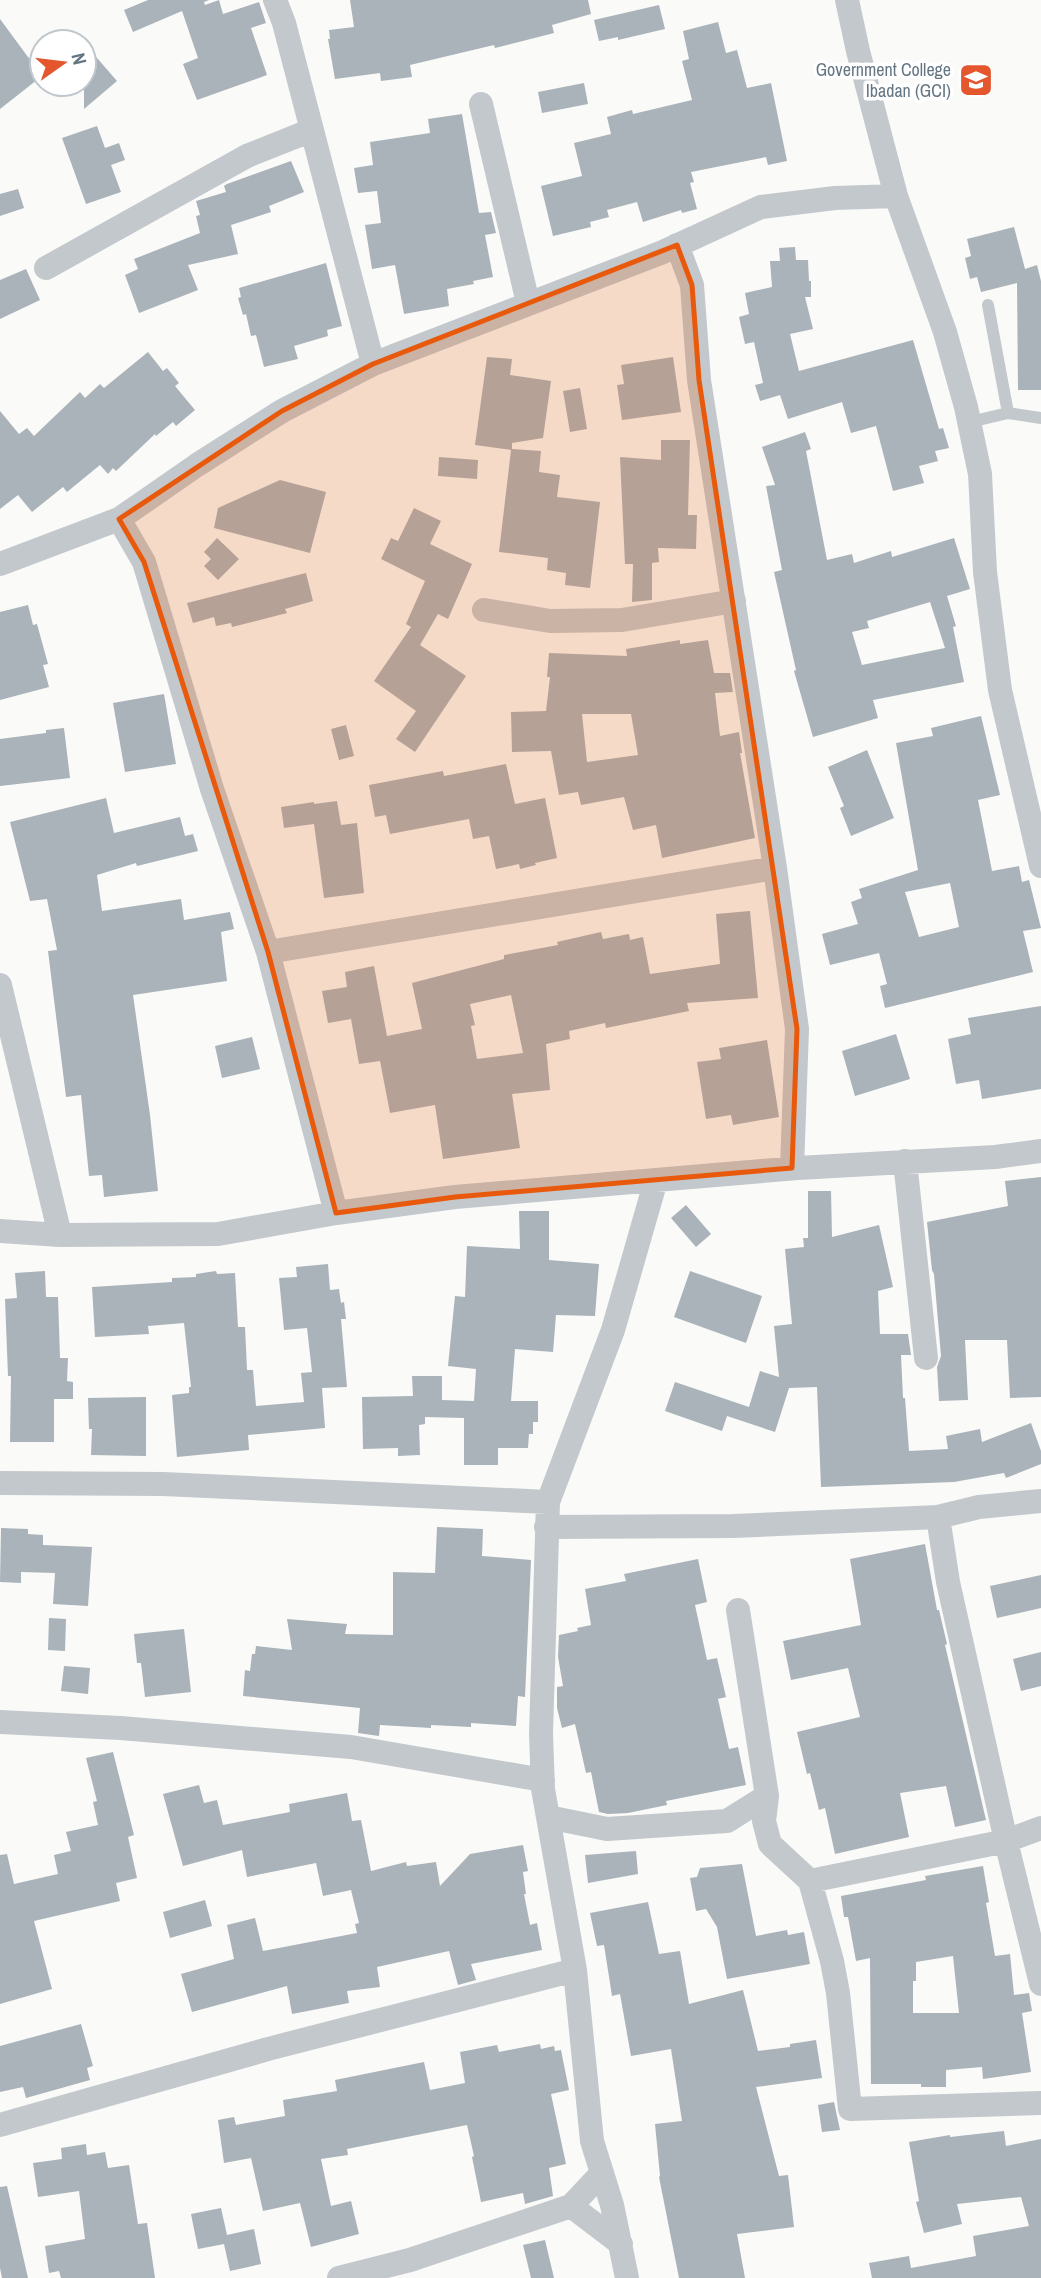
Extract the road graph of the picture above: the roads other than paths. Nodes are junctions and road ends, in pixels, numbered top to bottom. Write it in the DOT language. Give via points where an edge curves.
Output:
graph roads {
  1 [pos="275,0"];
  2 [pos="847,0"];
  3 [pos="481,103"];
  4 [pos="312,130"];
  5 [pos="896,196"];
  6 [pos="705,233"];
  7 [pos="677,245"];
  8 [pos="46,268"];
  9 [pos="692,285"];
  10 [pos="528,303"];
  11 [pos="988,305"];
  12 [pos="373,364"];
  13 [pos="1009,413"];
  14 [pos="1041,418"];
  15 [pos="970,422"];
  16 [pos="119,519"];
  17 [pos="0,564"];
  18 [pos="734,601"];
  19 [pos="484,610"];
  20 [pos="1041,866"];
  21 [pos="775,868"];
  22 [pos="268,952"];
  23 [pos="0,985"];
  24 [pos="1041,1151"];
  25 [pos="905,1161"];
  26 [pos="792,1168"];
  27 [pos="656,1180"];
  28 [pos="336,1213"];
  29 [pos="0,1231"];
  30 [pos="60,1235"];
  31 [pos="926,1358"];
  32 [pos="0,1483"];
  33 [pos="1041,1501"];
  34 [pos="548,1502"];
  35 [pos="937,1517"];
  36 [pos="546,1527"];
  37 [pos="738,1610"];
  38 [pos="0,1722"];
  39 [pos="542,1780"];
  40 [pos="767,1796"];
  41 [pos="548,1817"];
  42 [pos="1041,1828"];
  43 [pos="1006,1841"];
  44 [pos="810,1881"];
  45 [pos="575,1970"];
  46 [pos="1041,1984"];
  47 [pos="1041,2103"];
  48 [pos="0,2125"];
  49 [pos="602,2173"];
  50 [pos="571,2206"];
  51 [pos="621,2244"];
  52 [pos="339,2278"];
  53 [pos="626,2278"];
  1 -- 4 [label="street"];
  2 -- 5 [label="street"];
  3 -- 10 [label="street"];
  4 -- 8 [label="street" via="247,156"];
  4 -- 12 [label="street"];
  5 -- 6 [label="street" via="761,207"];
  5 -- 15 [label="street" via="945,332"];
  6 -- 7 [label="street"];
  6 -- 9 [label="street"];
  7 -- 9 [label="street"];
  7 -- 10 [label="street"];
  9 -- 18 [label="street" via="699,380"];
  10 -- 12 [label="street"];
  11 -- 13 [label="lane"];
  12 -- 16 [label="street" via="282,411"];
  13 -- 14 [label="lane"];
  13 -- 15 [label="lane"];
  15 -- 20 [label="street" via="980,474 985,572 1000,690"];
  16 -- 17 [label="street"];
  16 -- 22 [label="street" via="144,562 212,789"];
  18 -- 19 [label="street" via="622,620 550,621"];
  18 -- 21 [label="street"];
  21 -- 22 [label="street"];
  21 -- 26 [label="street" via="797,1029"];
  22 -- 28 [label="street"];
  23 -- 30 [label="street"];
  24 -- 25 [label="street"];
  25 -- 26 [label="street"];
  25 -- 31 [label="street"];
  26 -- 27 [label="street"];
  27 -- 28 [label="street" via="455,1196"];
  27 -- 34 [label="street" via="613,1330"];
  28 -- 30 [label="street" via="218,1234"];
  29 -- 30 [label="street"];
  32 -- 34 [label="street" via="163,1484"];
  33 -- 35 [label="street"];
  34 -- 36 [label="street"];
  35 -- 36 [label="street" via="733,1526"];
  35 -- 43 [label="street"];
  36 -- 39 [label="street"];
  37 -- 40 [label="street"];
  38 -- 39 [label="street" via="351,1747"];
  39 -- 41 [label="street"];
  40 -- 41 [label="street" via="727,1821 607,1829"];
  40 -- 44 [label="street" via="764,1821 770,1844"];
  41 -- 45 [label="street"];
  42 -- 43 [label="street"];
  43 -- 44 [label="street"];
  43 -- 46 [label="street"];
  44 -- 47 [label="street" via="838,1993 850,2109"];
  45 -- 48 [label="street" via="268,2049"];
  45 -- 49 [label="street" via="592,2141"];
  49 -- 50 [label="street"];
  49 -- 51 [label="street"];
  50 -- 51 [label="street"];
  50 -- 52 [label="street" via="410,2260"];
  51 -- 53 [label="street"];
}
